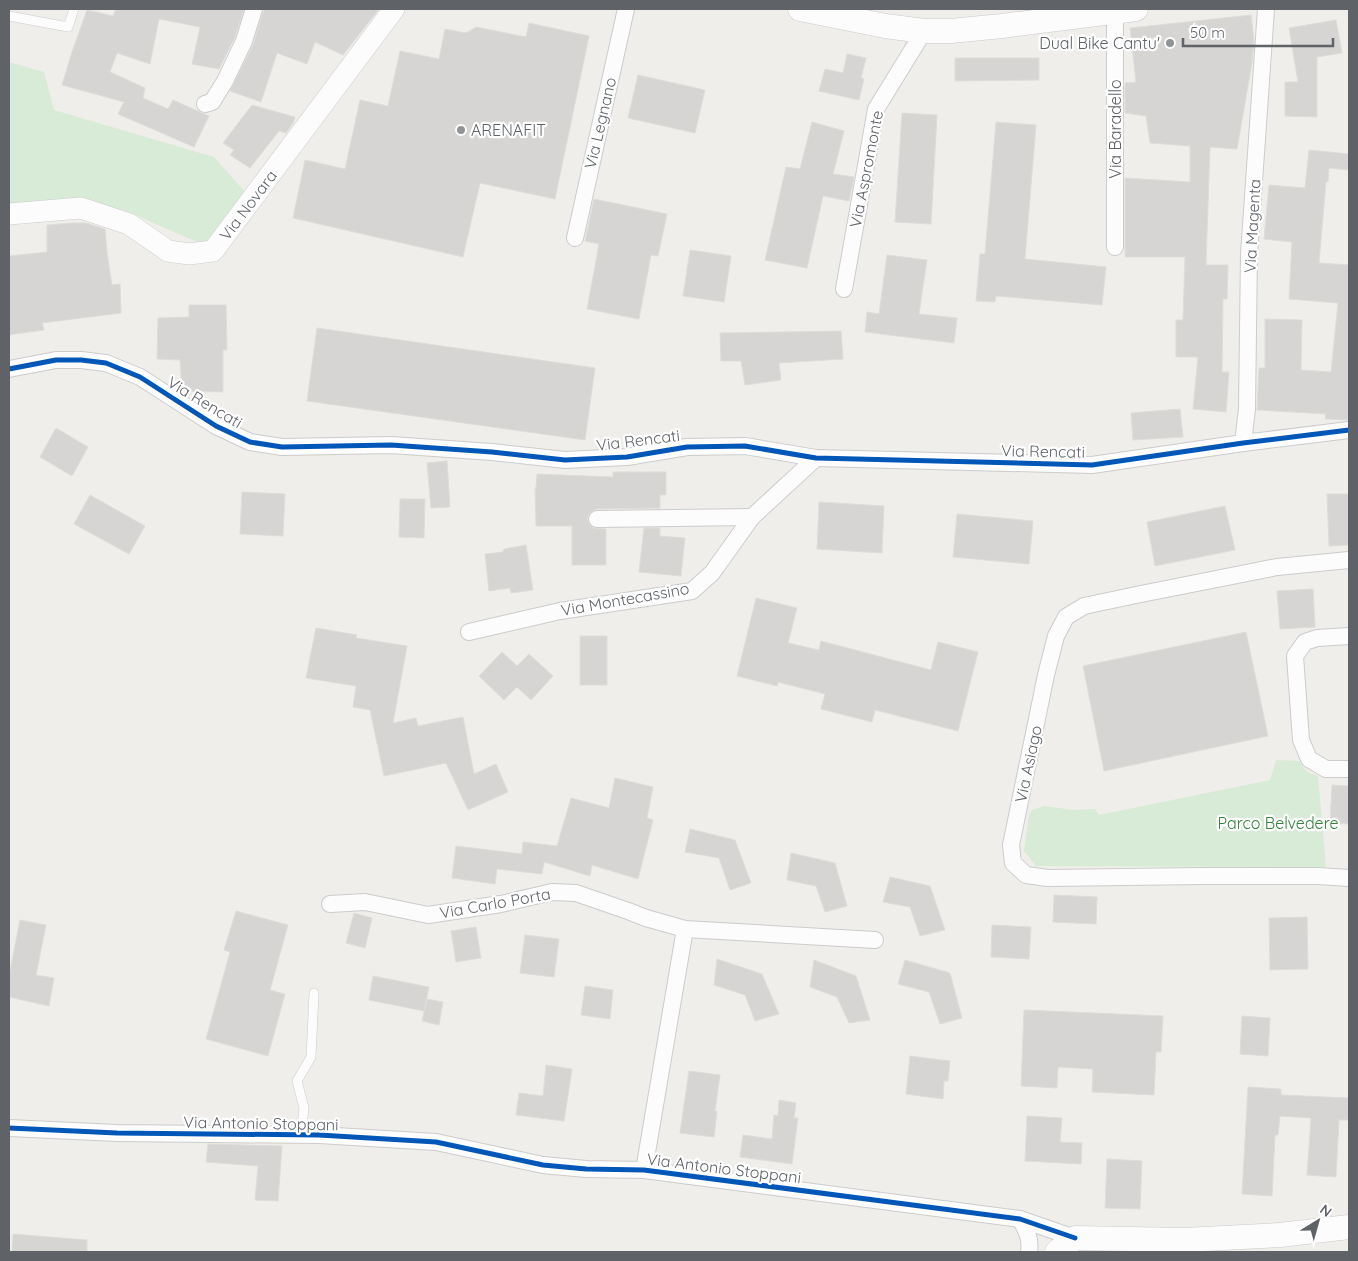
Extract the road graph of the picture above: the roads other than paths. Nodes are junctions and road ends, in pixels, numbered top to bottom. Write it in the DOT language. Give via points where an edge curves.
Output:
graph roads {
  1 [pos="74,9"];
  2 [pos="254,9"];
  3 [pos="394,9"];
  4 [pos="626,9"];
  5 [pos="800,9"];
  6 [pos="1266,9"];
  7 [pos="1126,10"];
  8 [pos="9,16"];
  9 [pos="924,32"];
  10 [pos="205,104"];
  11 [pos="9,214"];
  12 [pos="575,238"];
  13 [pos="1115,247"];
  14 [pos="844,289"];
  15 [pos="9,369"];
  16 [pos="1349,430"];
  17 [pos="1243,443"];
  18 [pos="816,458"];
  19 [pos="752,517"];
  20 [pos="597,519"];
  21 [pos="1349,560"];
  22 [pos="469,632"];
  23 [pos="1349,636"];
  24 [pos="1349,769"];
  25 [pos="1349,878"];
  26 [pos="330,904"];
  27 [pos="685,929"];
  28 [pos="875,940"];
  29 [pos="314,993"];
  30 [pos="9,1128"];
  31 [pos="301,1135"];
  32 [pos="644,1170"];
  33 [pos="1020,1220"];
  34 [pos="1349,1227"];
  35 [pos="1066,1245"];
  36 [pos="1029,1252"];
  1 -- 8 [label="lane" via="68,27"];
  2 -- 10 [label="street" via="244,41 225,81 212,102"];
  3 -- 11 [label="street, Via Novara" via="213,251 189,254 168,251 129,224 81,208"];
  4 -- 12 [label="street, Via Legnano"];
  5 -- 9 [label="main road"];
  6 -- 17 [label="street, Via Magenta" via="1249,254"];
  7 -- 9 [label="main road"];
  7 -- 13 [label="street, Via Baradello"];
  9 -- 14 [label="street, Via Aspromonte" via="876,108"];
  15 -- 18 [label="street, Via Rencati" via="56,360 106,363 140,376 224,430 250,442 282,447 391,445 565,460 627,457 687,447 745,446"];
  16 -- 17 [label="street, Via Rencati"];
  17 -- 18 [label="street, Via Rencati" via="1092,465"];
  18 -- 19 [label="street, Via Montecassino"];
  19 -- 20 [label="street"];
  19 -- 22 [label="street, Via Montecassino" via="712,573 692,591 560,611"];
  21 -- 25 [label="street, Via Asiago" via="1277,567 1136,595 1084,606 1066,617 1056,636 1046,675 1011,845 1013,863 1026,875 1048,878"];
  23 -- 24 [label="street" via="1305,642 1295,656 1301,740 1309,759 1326,769"];
  26 -- 27 [label="street, Via Carlo Porta" via="365,902 428,915 552,892 576,893"];
  27 -- 28 [label="street, Via Carlo Porta"];
  27 -- 32 [label="street"];
  29 -- 31 [label="lane" via="311,1057 297,1081 304,1108"];
  30 -- 31 [label="street, Via Antonio Stoppani"];
  31 -- 32 [label="street, Via Antonio Stoppani" via="436,1142 543,1164"];
  32 -- 33 [label="street, Via Antonio Stoppani"];
  33 -- 35 [label="street, Via Antonio Stoppani"];
  33 -- 36 [label="street" via="1029,1235"];
  34 -- 35 [label="main road" via="1280,1235"];
}
